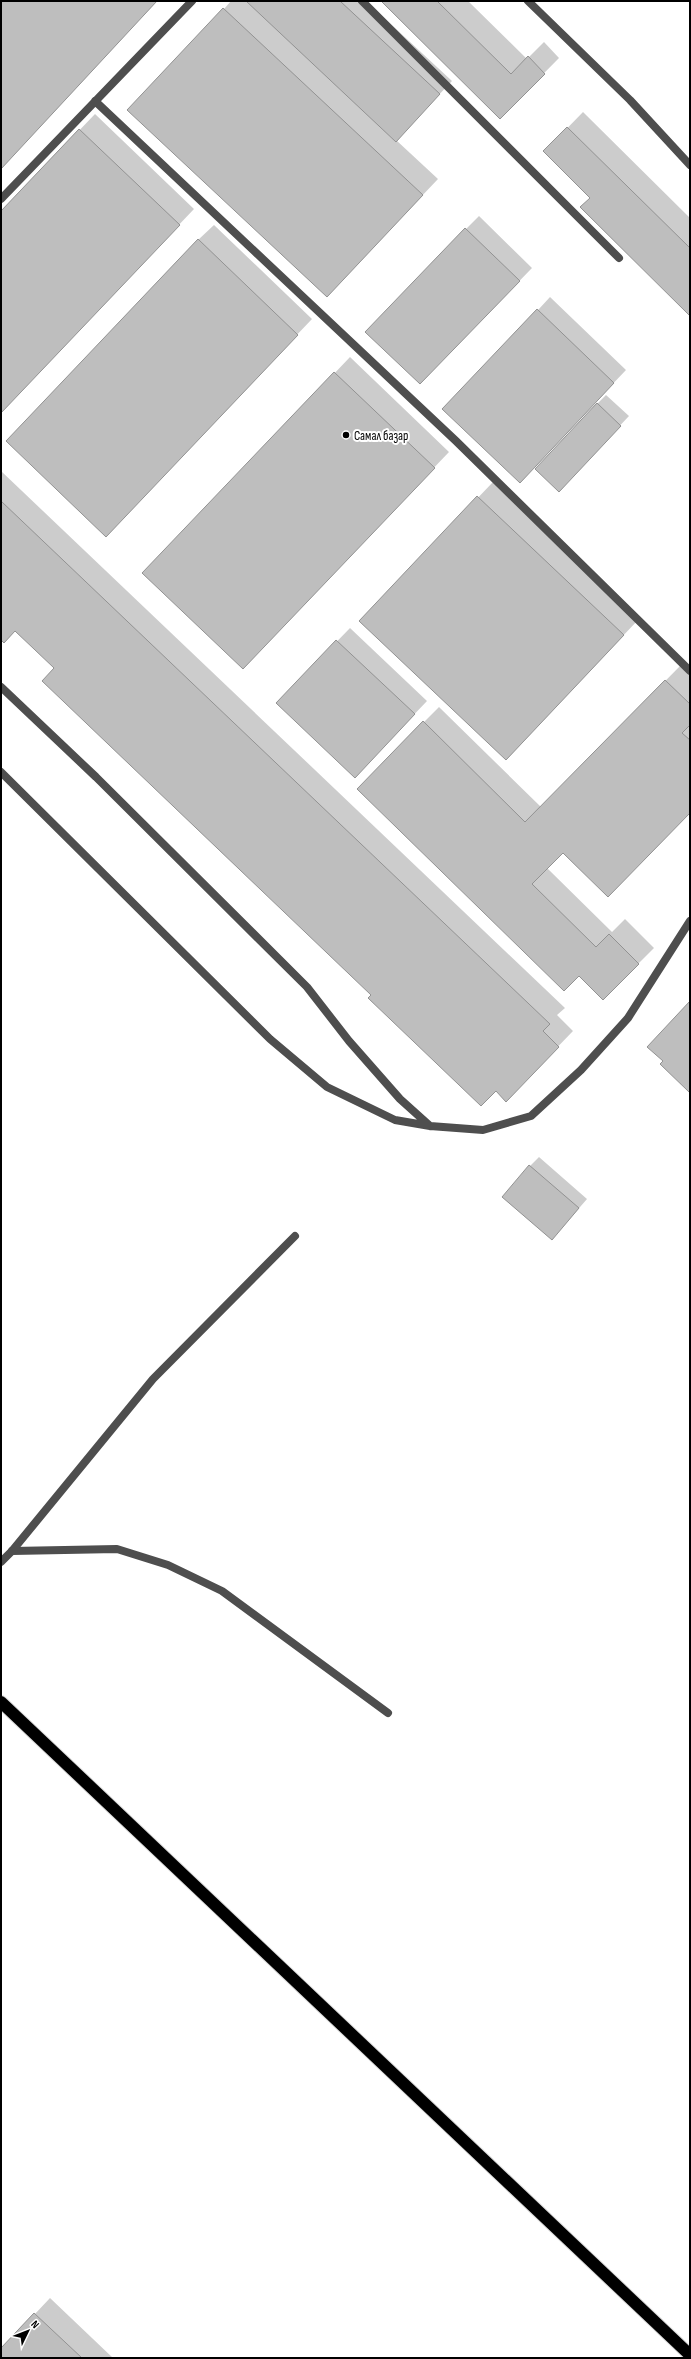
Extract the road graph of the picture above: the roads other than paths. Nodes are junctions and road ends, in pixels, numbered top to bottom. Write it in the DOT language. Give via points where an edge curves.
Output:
graph roads {
  1 [pos="192,1"];
  2 [pos="362,1"];
  3 [pos="528,1"];
  4 [pos="95,101"];
  5 [pos="690,165"];
  6 [pos="1,199"];
  7 [pos="619,258"];
  8 [pos="690,671"];
  9 [pos="1,687"];
  10 [pos="1,772"];
  11 [pos="690,920"];
  12 [pos="430,1126"];
  13 [pos="295,1236"];
  14 [pos="12,1551"];
  15 [pos="1,1562"];
  16 [pos="1,1702"];
  17 [pos="388,1713"];
  18 [pos="690,2355"];
  1 -- 4 [label="street"];
  2 -- 7 [label="street"];
  3 -- 5 [label="street" via="630,100"];
  4 -- 6 [label="street"];
  4 -- 8 [label="street" via="456,441"];
  9 -- 12 [label="street" via="96,777 307,987 400,1100"];
  10 -- 12 [label="street" via="270,1039 327,1087 395,1120"];
  11 -- 12 [label="street" via="628,1018 581,1070 531,1116 483,1130"];
  13 -- 14 [label="street" via="153,1379"];
  14 -- 15 [label="street"];
  14 -- 17 [label="street" via="117,1549 168,1565 222,1591"];
  16 -- 18 [label="highway"];
}
